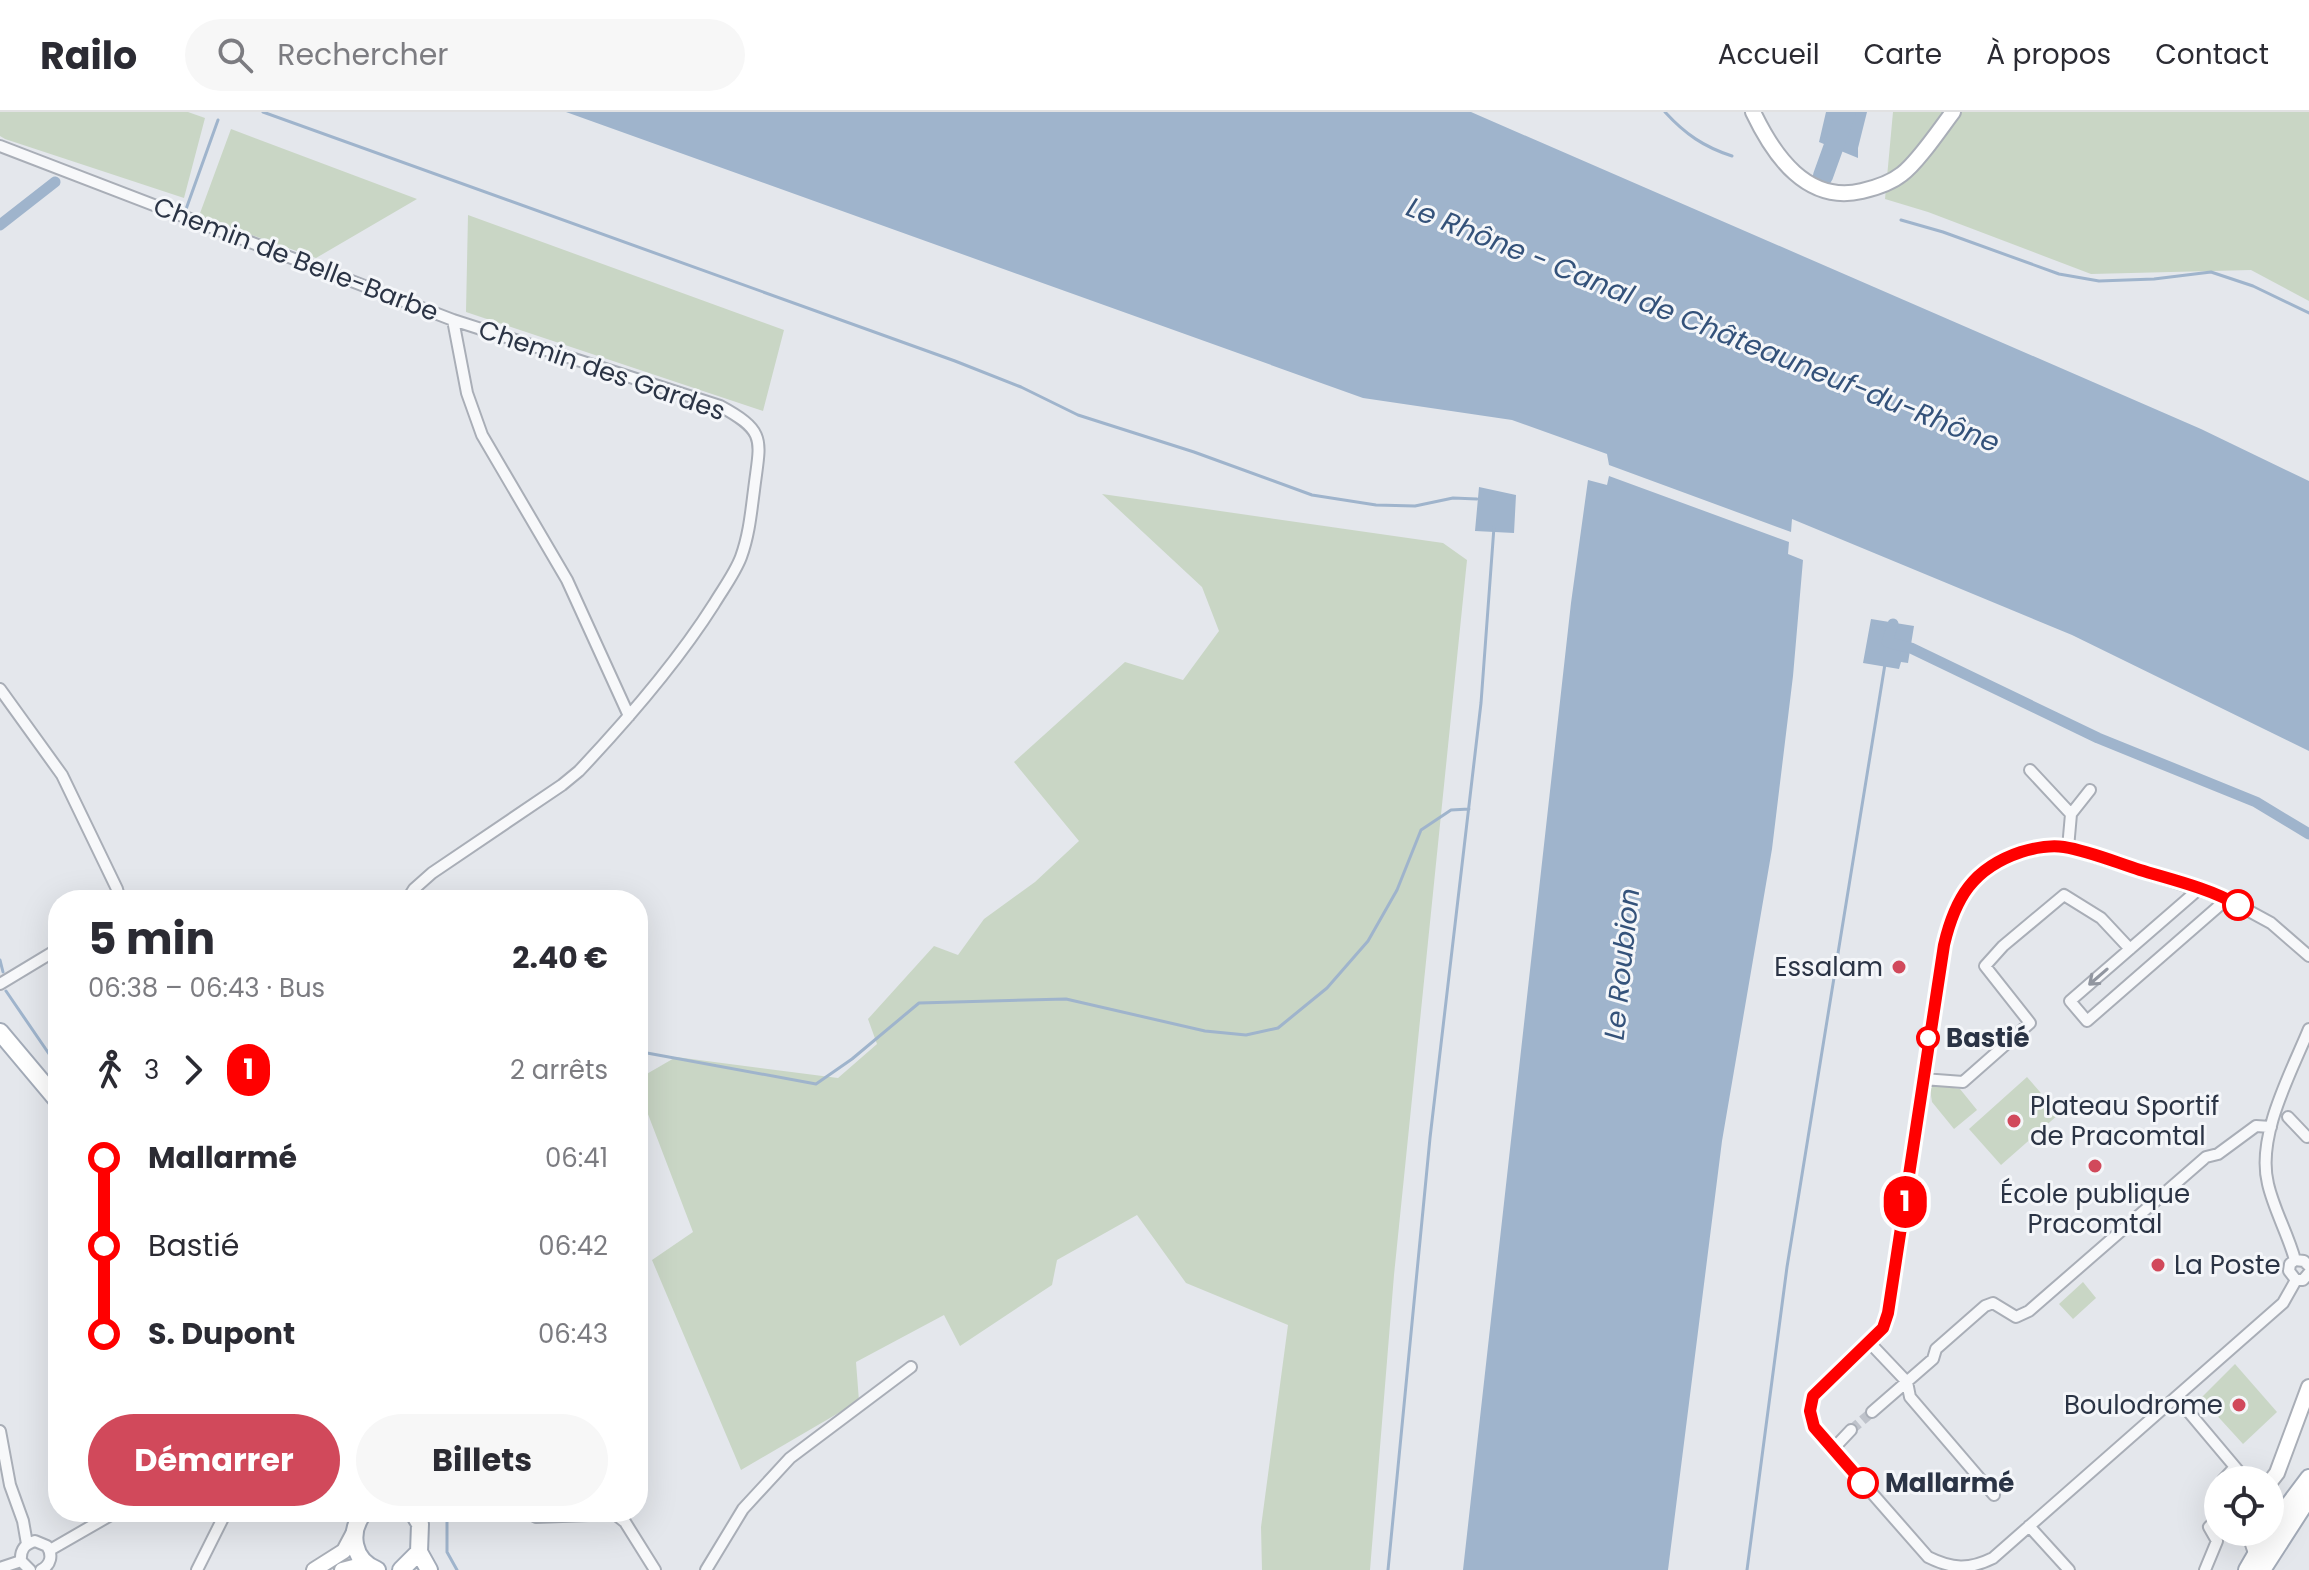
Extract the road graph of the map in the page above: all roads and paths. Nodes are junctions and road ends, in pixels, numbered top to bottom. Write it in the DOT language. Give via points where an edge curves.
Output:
graph roads {
  1 [pos="1753,112"];
  2 [pos="1953,112"];
  3 [pos="0,146"];
  4 [pos="453,320"];
  5 [pos="0,689"];
  6 [pos="629,716"];
  7 [pos="2030,770"];
  8 [pos="2090,790"];
  9 [pos="2071,814"];
  10 [pos="2068,848"];
  11 [pos="2199,889"];
  12 [pos="117,890"];
  13 [pos="413,890"];
  14 [pos="2227,899"];
  15 [pos="2130,949"];
  16 [pos="48,955"];
  17 [pos="2309,956"];
  18 [pos="0,984"];
  19 [pos="2309,1029"];
  20 [pos="0,1032"];
  21 [pos="1923,1079"];
  22 [pos="48,1089"];
  23 [pos="2288,1117"];
  24 [pos="2271,1127"];
  25 [pos="2308,1137"];
  26 [pos="2295,1260"];
  27 [pos="2309,1266"];
  28 [pos="2309,1273"];
  29 [pos="2296,1280"];
  30 [pos="1869,1342"];
  31 [pos="911,1367"];
  32 [pos="1907,1382"];
  33 [pos="2309,1387"];
  34 [pos="2177,1398"];
  35 [pos="1872,1412"];
  36 [pos="2304,1412"];
  37 [pos="1851,1430"];
  38 [pos="0,1431"];
  39 [pos="1834,1448"];
  40 [pos="2234,1466"];
  41 [pos="2280,1466"];
  42 [pos="2309,1478"];
  43 [pos="1994,1495"];
  44 [pos="2309,1497"];
  45 [pos="2284,1511"];
  46 [pos="23,1521"];
  47 [pos="95,1522"];
  48 [pos="221,1522"];
  49 [pos="355,1522"];
  50 [pos="356,1522"];
  51 [pos="419,1522"];
  52 [pos="625,1522"];
  53 [pos="2029,1526"];
  54 [pos="27,1544"];
  55 [pos="45,1546"];
  56 [pos="2215,1546"];
  57 [pos="2254,1546"];
  58 [pos="2260,1546"];
  59 [pos="419,1552"];
  60 [pos="2256,1553"];
  61 [pos="21,1561"];
  62 [pos="371,1567"];
  63 [pos="0,1568"];
  64 [pos="1958,1569"];
  65 [pos="30,1570"];
  66 [pos="42,1570"];
  67 [pos="197,1570"];
  68 [pos="314,1570"];
  69 [pos="342,1570"];
  70 [pos="401,1570"];
  71 [pos="429,1570"];
  72 [pos="655,1570"];
  73 [pos="706,1570"];
  74 [pos="2069,1570"];
  75 [pos="2205,1570"];
  76 [pos="2247,1570"];
  77 [pos="2262,1570"];
  1 -- 2 [label="street" via="1785,165 1820,190 1845,195 1873,189 1902,174"];
  3 -- 4 [label="street, Chemin de Belle-Barbe"];
  4 -- 6 [label="street, Chemin de Belle-Barbe" via="467,393 482,435 567,580"];
  4 -- 6 [label="street, Chemin des Gardes" via="720,406 752,426 758,437 741,558 692,639"];
  5 -- 12 [label="street" via="62,775"];
  6 -- 13 [label="street, Chemin des Gardes" via="579,771"];
  7 -- 9 [label="street"];
  8 -- 9 [label="street"];
  9 -- 10 [label="street"];
  10 -- 11 [label="street"];
  10 -- 21 [label="street" via="2033,849 1997,862 1959,899 1944,945"];
  11 -- 14 [label="street"];
  11 -- 15 [label="street"];
  15 -- 14 [label="street, one-way" via="2070,1001 2087,1021"];
  14 -- 17 [label="street" via="2271,923"];
  15 -- 21 [label="street" via="2101,918 2064,895 1985,966 2030,1023 1963,1082"];
  16 -- 18 [label="street"];
  19 -- 24 [label="street"];
  20 -- 22 [label="main road"];
  21 -- 30 [label="street" via="1888,1313 1883,1328"];
  23 -- 25 [label="street"];
  24 -- 26 [label="street" via="2266,1177"];
  24 -- 32 [label="street" via="2256,1126 2206,1157 2029,1311 2016,1317 1993,1303 1985,1306"];
  26 -- 27 [label="street"];
  26 -- 29 [label="street" via="2289,1271"];
  28 -- 29 [label="street"];
  29 -- 34 [label="street" via="2283,1303"];
  30 -- 32 [label="street"];
  30 -- 39 [label="street" via="1813,1396 1814,1427"];
  31 -- 73 [label="street" via="790,1458 743,1509"];
  32 -- 35 [label="street"];
  32 -- 43 [label="street" via="1910,1397"];
  33 -- 36 [label="street"];
  34 -- 40 [label="street"];
  34 -- 53 [label="street"];
  36 -- 41 [label="street"];
  37 -- 39 [label="street"];
  38 -- 46 [label="street"];
  39 -- 64 [label="street" via="1928,1557"];
  42 -- 45 [label="main road"];
  44 -- 77 [label="main road"];
  46 -- 54 [label="street"];
  46 -- 55 [label="street"];
  47 -- 55 [label="street"];
  48 -- 67 [label="street"];
  49 -- 68 [label="street" via="344,1551"];
  50 -- 62 [label="main road" via="355,1548"];
  51 -- 59 [label="main road"];
  52 -- 72 [label="street"];
  53 -- 64 [label="street" via="1993,1558"];
  53 -- 74 [label="street"];
  54 -- 55 [label="street"];
  54 -- 61 [label="street"];
  55 -- 66 [label="street" via="50,1559"];
  56 -- 75 [label="street"];
  57 -- 60 [label="street"];
  58 -- 60 [label="main road"];
  59 -- 70 [label="main road"];
  59 -- 71 [label="main road"];
  60 -- 76 [label="main road"];
  61 -- 63 [label="street"];
  61 -- 65 [label="street"];
  62 -- 69 [label="street"];
}
